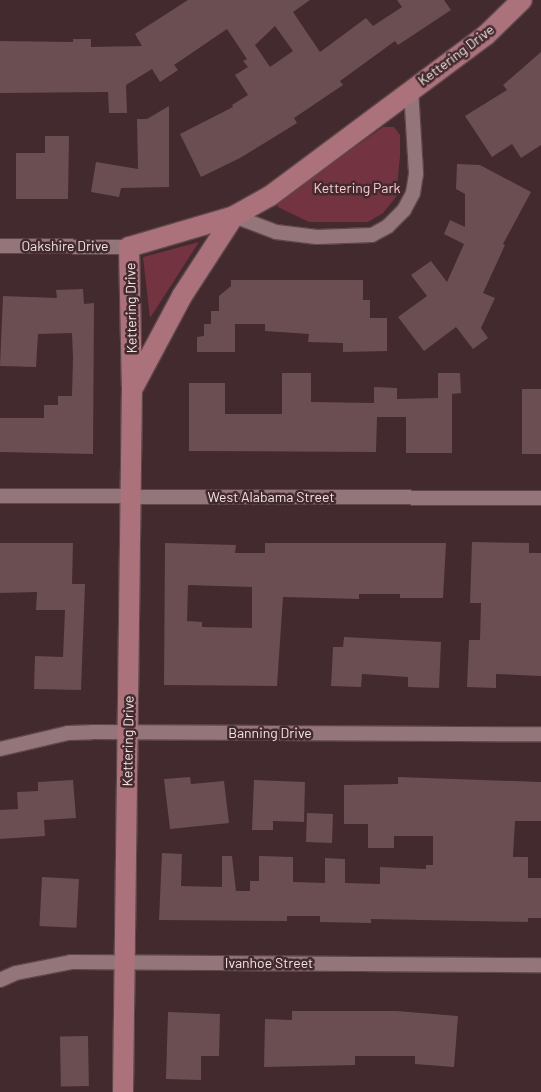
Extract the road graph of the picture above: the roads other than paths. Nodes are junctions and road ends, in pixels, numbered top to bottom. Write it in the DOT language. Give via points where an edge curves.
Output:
graph roads {
  1 [pos="522,0"];
  2 [pos="411,90"];
  3 [pos="234,216"];
  4 [pos="0,246"];
  5 [pos="129,247"];
  6 [pos="132,390"];
  7 [pos="0,496"];
  8 [pos="131,496"];
  9 [pos="541,498"];
  10 [pos="128,732"];
  11 [pos="541,734"];
  12 [pos="0,749"];
  13 [pos="124,962"];
  14 [pos="541,965"];
  15 [pos="0,980"];
  16 [pos="124,1092"];
  1 -- 2 [label="street, Kettering Drive" via="486,35"];
  2 -- 3 [label="street, Kettering Drive" via="270,196"];
  2 -- 3 [label="street, Kettering Drive" via="416,173 413,193 404,210 388,226 372,235 317,237 276,232"];
  3 -- 5 [label="street, Kettering Drive"];
  3 -- 6 [label="street, Kettering Drive" via="182,296"];
  4 -- 5 [label="street, Oakshire Drive"];
  5 -- 6 [label="street, Kettering Drive"];
  6 -- 8 [label="street, Kettering Drive"];
  7 -- 8 [label="street, West Alabama Street"];
  8 -- 9 [label="street, West Alabama Street"];
  8 -- 10 [label="street, Kettering Drive"];
  10 -- 11 [label="street, Banning Drive"];
  10 -- 12 [label="street, Banning Drive" via="68,733"];
  10 -- 13 [label="street, Kettering Drive"];
  13 -- 14 [label="street, Ivanhoe Street"];
  13 -- 15 [label="street, Ivanhoe Street" via="72,962 16,973"];
  13 -- 16 [label="street, Kettering Drive"];
}
